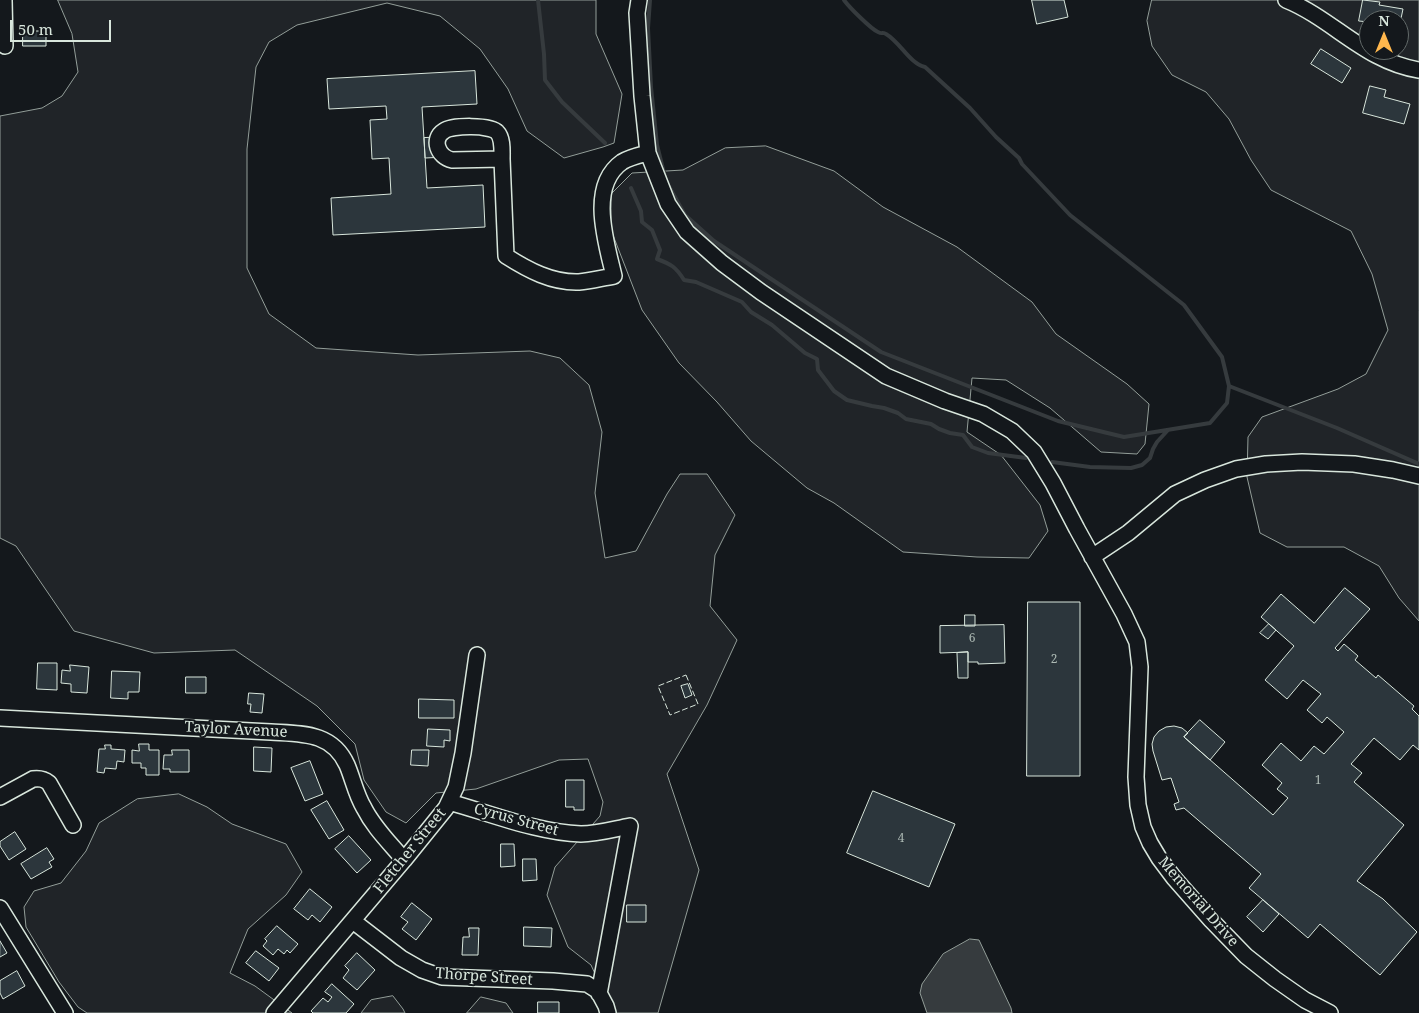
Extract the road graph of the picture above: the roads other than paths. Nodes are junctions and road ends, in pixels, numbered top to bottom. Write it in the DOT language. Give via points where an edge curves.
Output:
graph roads {
  1 [pos="4,0"];
  2 [pos="639,0"];
  3 [pos="1286,0"];
  4 [pos="4,46"];
  5 [pos="1419,70"];
  6 [pos="648,153"];
  7 [pos="502,159"];
  8 [pos="1419,476"];
  9 [pos="1092,557"];
  10 [pos="477,655"];
  11 [pos="0,718"];
  12 [pos="0,797"];
  13 [pos="450,802"];
  14 [pos="73,824"];
  15 [pos="404,860"];
  16 [pos="0,908"];
  17 [pos="353,921"];
  18 [pos="599,994"];
  19 [pos="65,1013"];
  20 [pos="274,1013"];
  21 [pos="608,1013"];
  22 [pos="1330,1013"];
  1 -- 4 [label="street"];
  2 -- 6 [label="street, Memorial Drive" via="642,96"];
  3 -- 5 [label="street" via="1320,18 1371,53"];
  6 -- 7 [label="street" via="622,162 611,174 603,191 605,239 614,276 579,282 556,280 533,272 506,256"];
  6 -- 9 [label="street, Memorial Drive" via="668,204 687,232 722,263 886,376 983,414 1012,431 1034,452"];
  8 -- 9 [label="street" via="1354,464 1302,462 1236,469 1175,494 1128,533"];
  9 -- 22 [label="street, Memorial Drive" via="1137,642 1140,667 1136,777 1138,805 1150,843 1174,878 1246,956 1305,1000"];
  10 -- 13 [label="street, Fletcher Street" via="463,753"];
  11 -- 15 [label="street, Taylor Avenue" via="302,734 322,739 338,750 369,819"];
  12 -- 14 [label="street" via="39,778 49,783"];
  13 -- 15 [label="street, Fletcher Street"];
  13 -- 18 [label="street, Cyrus Street" via="562,832 582,834 630,826"];
  15 -- 17 [label="street, Fletcher Street"];
  16 -- 19 [label="street"];
  17 -- 18 [label="street, Thorpe Street" via="401,958 432,974 587,984"];
  17 -- 20 [label="street, Fletcher Street"];
  18 -- 21 [label="street"];
}
